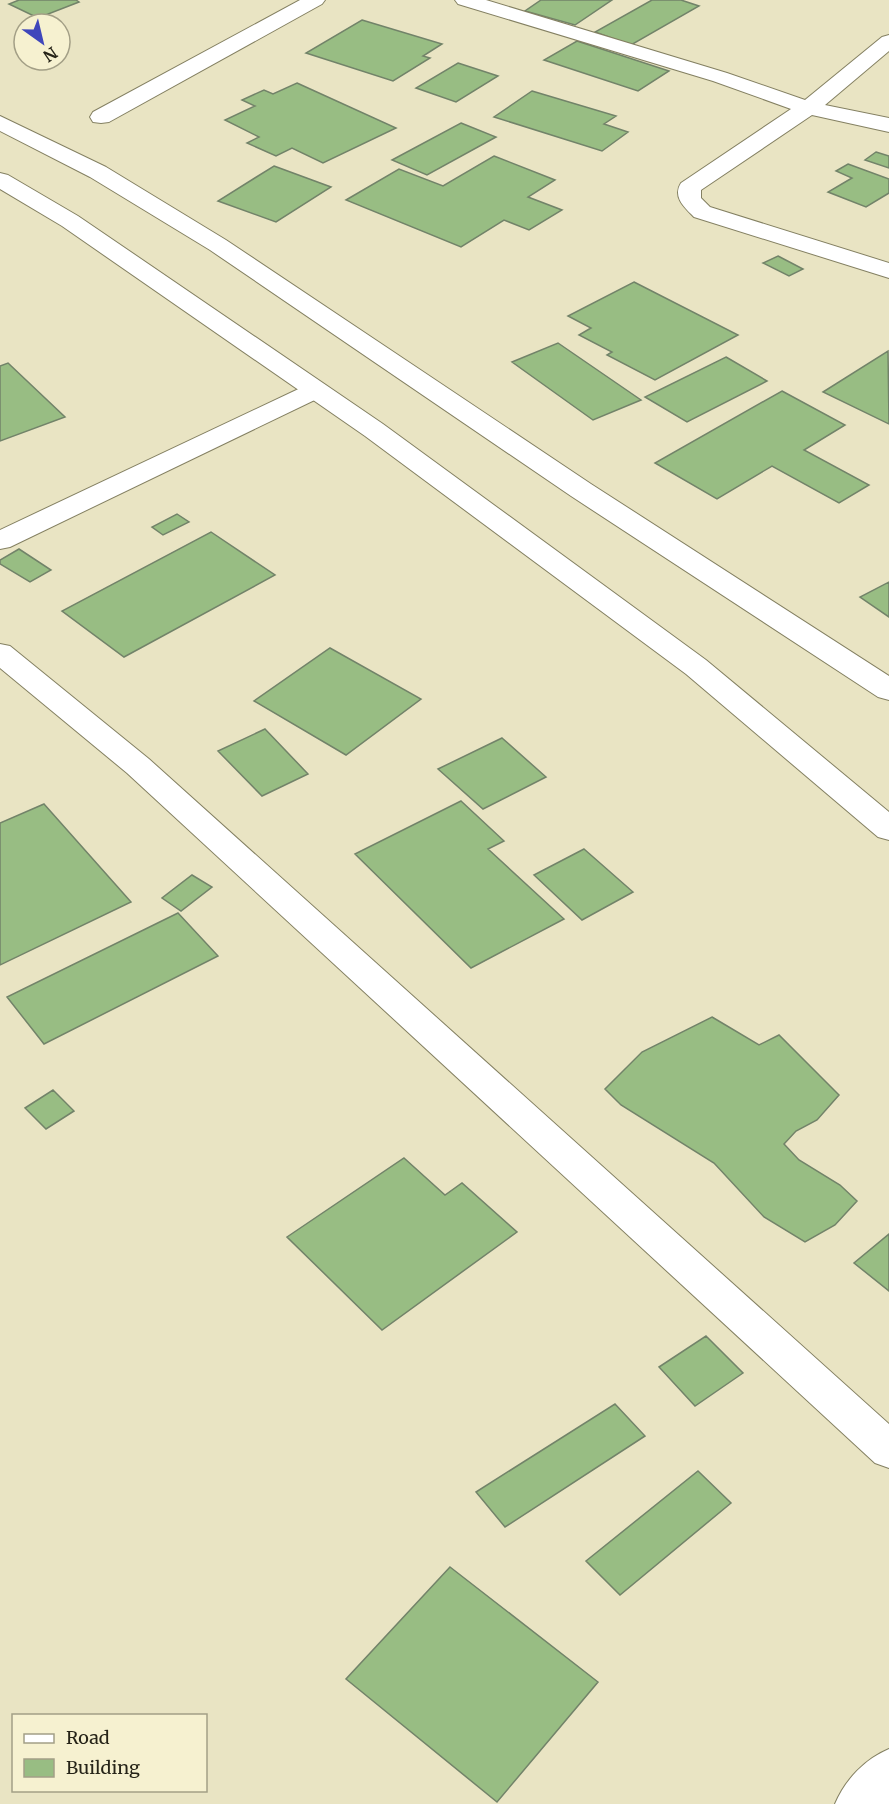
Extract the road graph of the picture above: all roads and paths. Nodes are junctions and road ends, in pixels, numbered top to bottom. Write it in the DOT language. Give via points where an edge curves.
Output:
graph roads {
  1 [pos="315,0"];
  2 [pos="465,0"];
  3 [pos="889,41"];
  4 [pos="808,108"];
  5 [pos="100,117"];
  6 [pos="0,123"];
  7 [pos="889,126"];
  8 [pos="0,180"];
  9 [pos="889,271"];
  10 [pos="316,390"];
  11 [pos="0,541"];
  12 [pos="0,653"];
  13 [pos="889,690"];
  14 [pos="889,829"];
  15 [pos="889,1450"];
  16 [pos="889,1771"];
  17 [pos="858,1804"];
  1 -- 5 [label="street"];
  2 -- 4 [label="street" via="720,76"];
  3 -- 4 [label="street"];
  4 -- 7 [label="street"];
  4 -- 9 [label="street" via="689,188 690,200 702,212"];
  6 -- 13 [label="street" via="98,172 218,245 581,490"];
  8 -- 10 [label="street" via="70,221"];
  10 -- 11 [label="street"];
  10 -- 14 [label="street" via="696,667"];
  12 -- 15 [label="street" via="138,766"];
  16 -- 17 [label="street"];
}
